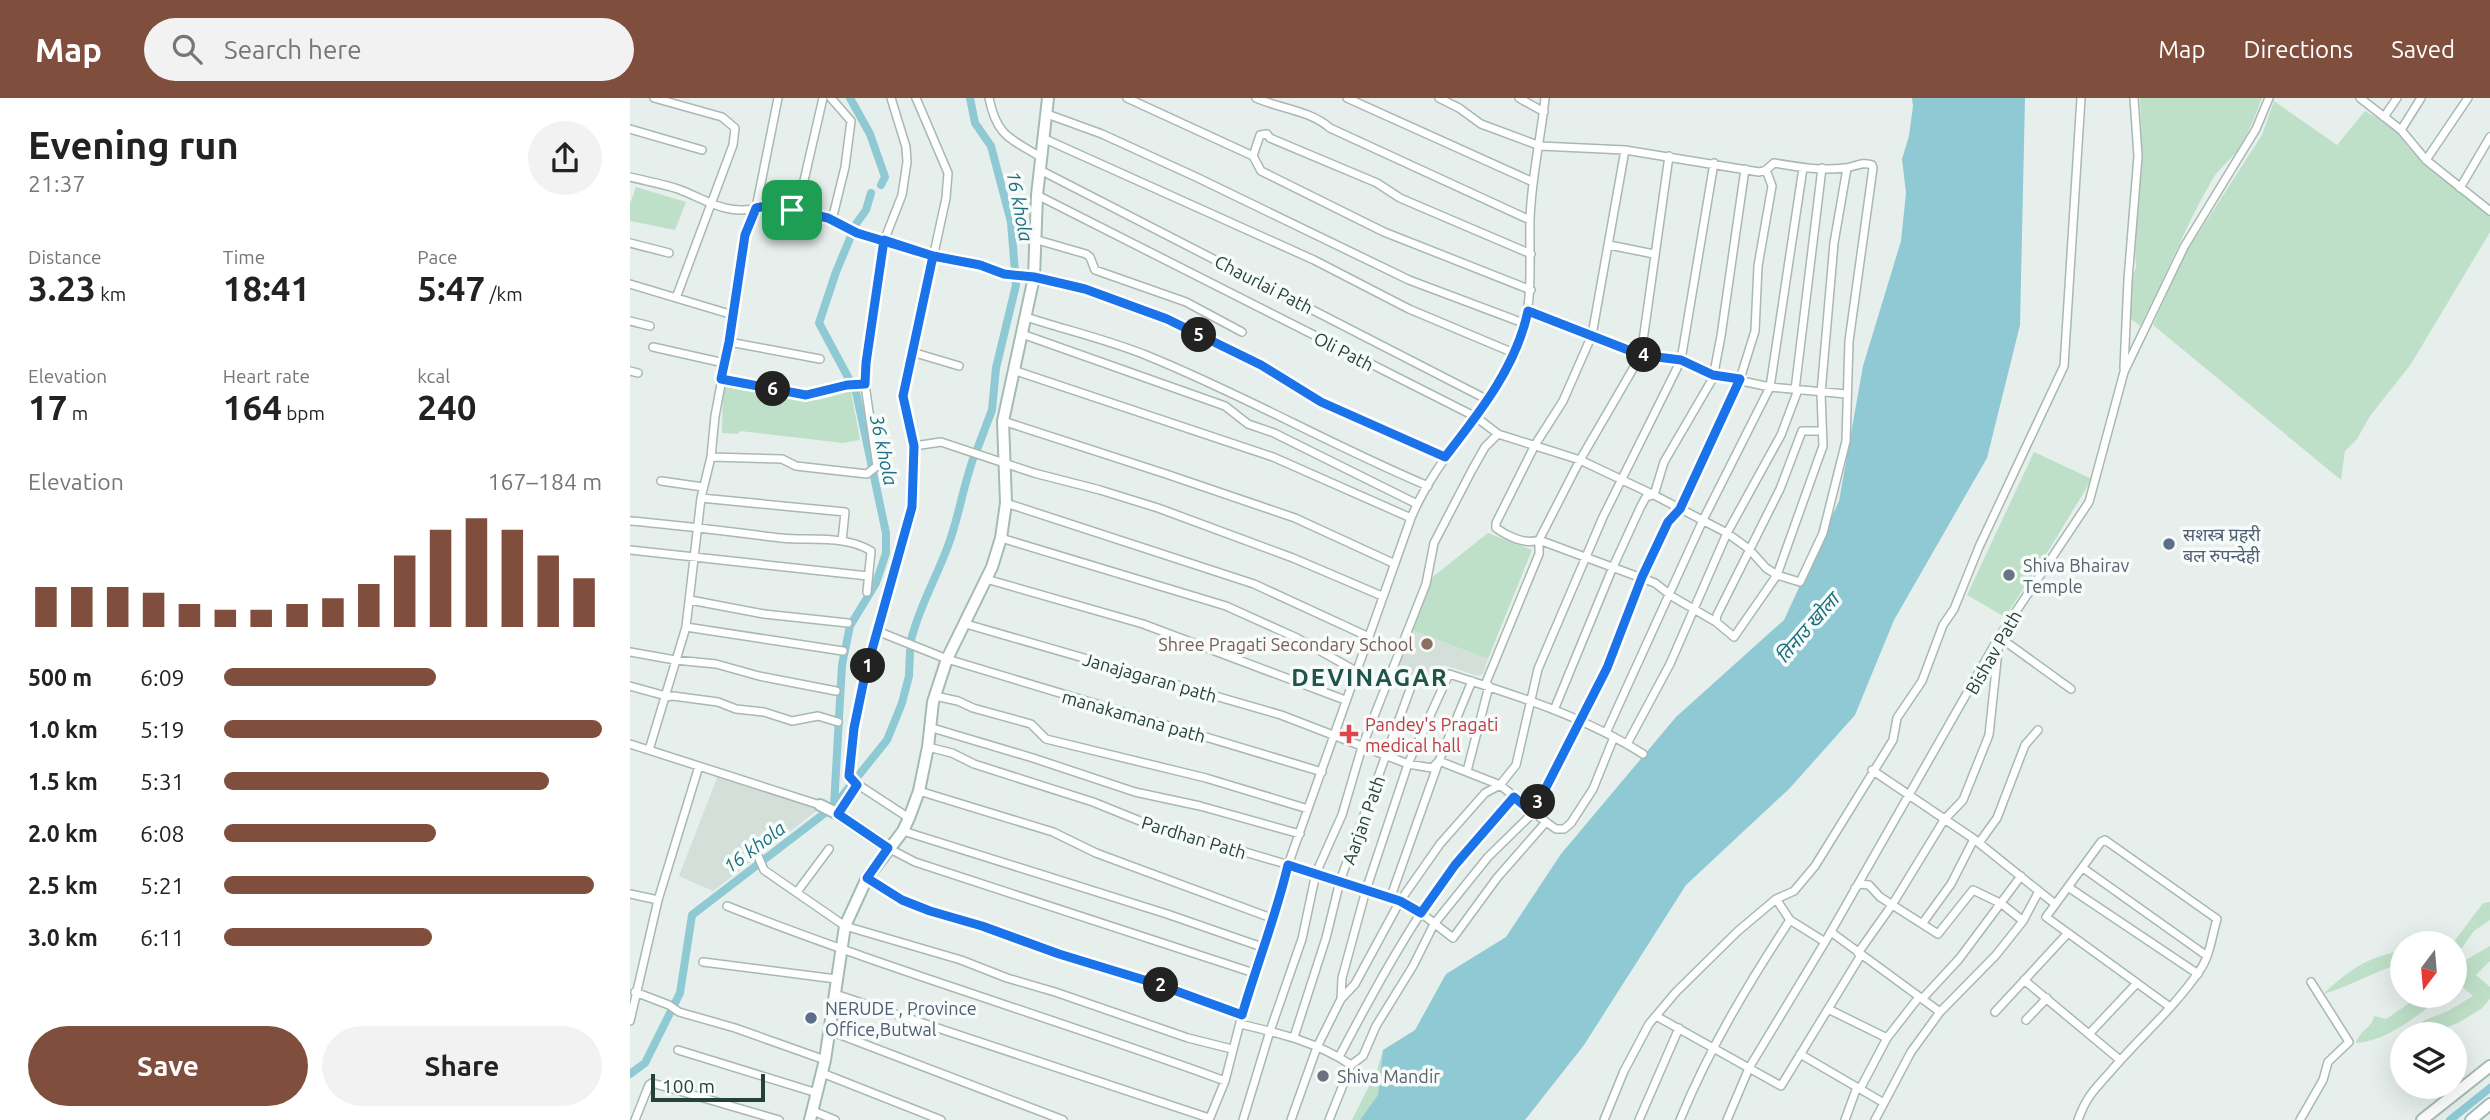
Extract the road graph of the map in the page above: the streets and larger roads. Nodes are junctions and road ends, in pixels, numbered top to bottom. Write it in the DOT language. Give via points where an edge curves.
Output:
graph roads {
  1 [pos="654,98"];
  2 [pos="778,98"];
  3 [pos="823,98"];
  4 [pos="831,98"];
  5 [pos="891,98"];
  6 [pos="916,98"];
  7 [pos="989,98"];
  8 [pos="1048,98"];
  9 [pos="1127,98"];
  10 [pos="1256,98"];
  11 [pos="1347,98"];
  12 [pos="1439,98"];
  13 [pos="1519,98"];
  14 [pos="1545,98"];
  15 [pos="2081,98"];
  16 [pos="2134,98"];
  17 [pos="2269,98"];
  18 [pos="2397,98"];
  19 [pos="2421,98"];
  20 [pos="2468,98"];
  21 [pos="2362,99"];
  22 [pos="1544,112"];
  23 [pos="1047,114"];
  24 [pos="2384,117"];
  25 [pos="630,129"];
  26 [pos="2401,130"];
  27 [pos="2490,137"];
  28 [pos="1045,139"];
  29 [pos="1540,146"];
  30 [pos="702,149"];
  31 [pos="1625,150"];
  32 [pos="1253,156"];
  33 [pos="1669,156"];
  34 [pos="1042,158"];
  35 [pos="2426,160"];
  36 [pos="1714,163"];
  37 [pos="1822,168"];
  38 [pos="1847,168"];
  39 [pos="1745,169"];
  40 [pos="1803,169"];
  41 [pos="1040,170"];
  42 [pos="1766,170"];
  43 [pos="630,177"];
  44 [pos="1533,182"];
  45 [pos="2460,187"];
  46 [pos="1037,195"];
  47 [pos="712,204"];
  48 [pos="756,208"];
  49 [pos="797,211"];
  50 [pos="2490,211"];
  51 [pos="1530,219"];
  52 [pos="832,220"];
  53 [pos="1034,239"];
  54 [pos="884,240"];
  55 [pos="630,243"];
  56 [pos="1609,245"];
  57 [pos="668,253"];
  58 [pos="1531,254"];
  59 [pos="1654,254"];
  60 [pos="933,256"];
  61 [pos="1030,277"];
  62 [pos="630,284"];
  63 [pos="1531,290"];
  64 [pos="676,298"];
  65 [pos="1528,311"];
  66 [pos="733,315"];
  67 [pos="1026,317"];
  68 [pos="630,321"];
  69 [pos="1525,324"];
  70 [pos="650,326"];
  71 [pos="1242,332"];
  72 [pos="1022,334"];
  73 [pos="1592,335"];
  74 [pos="729,342"];
  75 [pos="653,347"];
  76 [pos="912,352"];
  77 [pos="1516,354"];
  78 [pos="1641,355"];
  79 [pos="820,359"];
  80 [pos="1681,360"];
  81 [pos="724,362"];
  82 [pos="959,366"];
  83 [pos="1013,370"];
  84 [pos="2124,372"];
  85 [pos="1713,375"];
  86 [pos="721,379"];
  87 [pos="1740,379"];
  88 [pos="865,384"];
  89 [pos="1770,387"];
  90 [pos="1797,390"];
  91 [pos="1821,393"];
  92 [pos="1846,394"];
  93 [pos="1488,400"];
  94 [pos="1476,417"];
  95 [pos="1003,421"];
  96 [pos="1822,431"];
  97 [pos="1498,434"];
  98 [pos="1535,445"];
  99 [pos="914,446"];
  100 [pos="711,457"];
  101 [pos="1445,457"];
  102 [pos="1580,460"];
  103 [pos="1004,462"];
  104 [pos="1623,480"];
  105 [pos="661,481"];
  106 [pos="1428,486"];
  107 [pos="703,487"];
  108 [pos="1654,495"];
  109 [pos="701,498"];
  110 [pos="1006,503"];
  111 [pos="1417,504"];
  112 [pos="1680,509"];
  113 [pos="1411,518"];
  114 [pos="1703,520"];
  115 [pos="630,521"];
  116 [pos="698,527"];
  117 [pos="1727,533"];
  118 [pos="1001,538"];
  119 [pos="1539,540"];
  120 [pos="842,541"];
  121 [pos="1749,548"];
  122 [pos="630,550"];
  123 [pos="695,556"];
  124 [pos="1585,558"];
  125 [pos="1395,564"];
  126 [pos="1613,567"];
  127 [pos="1777,575"];
  128 [pos="868,576"];
  129 [pos="1642,577"];
  130 [pos="986,579"];
  131 [pos="867,592"];
  132 [pos="1670,593"];
  133 [pos="1382,596"];
  134 [pos="690,600"];
  135 [pos="1694,610"];
  136 [pos="1716,622"];
  137 [pos="848,623"];
  138 [pos="966,624"];
  139 [pos="686,627"];
  140 [pos="877,631"];
  141 [pos="1369,637"];
  142 [pos="1999,637"];
  143 [pos="843,651"];
  144 [pos="630,652"];
  145 [pos="947,659"];
  146 [pos="676,660"];
  147 [pos="1356,671"];
  148 [pos="1472,681"];
  149 [pos="1412,684"];
  150 [pos="1487,685"];
  151 [pos="630,686"];
  152 [pos="2071,689"];
  153 [pos="836,691"];
  154 [pos="935,696"];
  155 [pos="666,697"];
  156 [pos="1530,699"];
  157 [pos="1345,700"];
  158 [pos="1555,710"];
  159 [pos="1579,721"];
  160 [pos="838,722"];
  161 [pos="929,727"];
  162 [pos="2038,730"];
  163 [pos="1610,735"];
  164 [pos="1333,736"];
  165 [pos="630,744"];
  166 [pos="1627,744"];
  167 [pos="928,747"];
  168 [pos="1362,747"];
  169 [pos="649,750"];
  170 [pos="1643,754"];
  171 [pos="1387,756"];
  172 [pos="1439,761"];
  173 [pos="1408,764"];
  174 [pos="699,766"];
  175 [pos="1872,770"];
  176 [pos="1467,771"];
  177 [pos="1322,772"];
  178 [pos="857,785"];
  179 [pos="1500,785"];
  180 [pos="919,791"];
  181 [pos="1910,794"];
  182 [pos="1514,797"];
  183 [pos="820,805"];
  184 [pos="1308,809"];
  185 [pos="836,813"];
  186 [pos="1533,813"];
  187 [pos="909,818"];
  188 [pos="1944,820"];
  189 [pos="1546,822"];
  190 [pos="903,831"];
  191 [pos="1300,834"];
  192 [pos="1977,841"];
  193 [pos="888,848"];
  194 [pos="829,849"];
  195 [pos="758,856"];
  196 [pos="1288,865"];
  197 [pos="2083,868"];
  198 [pos="1316,873"];
  199 [pos="2021,876"];
  200 [pos="867,878"];
  201 [pos="1340,881"];
  202 [pos="2068,887"];
  203 [pos="1855,889"];
  204 [pos="1366,890"];
  205 [pos="2039,891"];
  206 [pos="797,892"];
  207 [pos="630,894"];
  208 [pos="1390,899"];
  209 [pos="1776,899"];
  210 [pos="658,900"];
  211 [pos="1400,901"];
  212 [pos="2002,904"];
  213 [pos="2055,904"];
  214 [pos="1892,905"];
  215 [pos="727,906"];
  216 [pos="1421,913"];
  217 [pos="1274,919"];
  218 [pos="1790,920"];
  219 [pos="2023,921"];
  220 [pos="1434,924"];
  221 [pos="1922,924"];
  222 [pos="845,926"];
  223 [pos="1831,932"];
  224 [pos="2068,933"];
  225 [pos="1825,942"];
  226 [pos="1262,947"];
  227 [pos="841,949"];
  228 [pos="1860,954"];
  229 [pos="2207,956"];
  230 [pos="703,962"];
  231 [pos="1254,973"];
  232 [pos="2197,974"];
  233 [pos="836,979"];
  234 [pos="2024,979"];
  235 [pos="2311,982"];
  236 [pos="2137,983"];
  237 [pos="635,992"];
  238 [pos="835,994"];
  239 [pos="1920,998"];
  240 [pos="2047,998"];
  241 [pos="1340,999"];
  242 [pos="2170,1007"];
  243 [pos="1828,1009"];
  244 [pos="1940,1012"];
  245 [pos="1995,1012"];
  246 [pos="1242,1015"];
  247 [pos="1656,1016"];
  248 [pos="630,1020"];
  249 [pos="2026,1020"];
  250 [pos="1240,1024"];
  251 [pos="1678,1028"];
  252 [pos="830,1031"];
  253 [pos="1270,1031"];
  254 [pos="2089,1034"];
  255 [pos="1294,1037"];
  256 [pos="1887,1038"];
  257 [pos="1317,1047"];
  258 [pos="1713,1048"];
  259 [pos="678,1049"];
  260 [pos="1232,1049"];
  261 [pos="1800,1055"];
  262 [pos="1339,1057"];
  263 [pos="825,1060"];
  264 [pos="2120,1060"];
  265 [pos="1351,1065"];
  266 [pos="2490,1066"];
  267 [pos="1749,1068"];
  268 [pos="822,1073"];
  269 [pos="1226,1081"];
  270 [pos="1858,1088"];
  271 [pos="817,1093"];
  272 [pos="1884,1103"];
  273 [pos="2490,1104"];
  274 [pos="811,1115"];
  275 [pos="1209,1119"];
  276 [pos="635,1120"];
  277 [pos="779,1120"];
  278 [pos="835,1120"];
  279 [pos="940,1120"];
  280 [pos="1062,1120"];
  281 [pos="1243,1120"];
  282 [pos="1292,1120"];
  283 [pos="1329,1120"];
  284 [pos="1604,1120"];
  285 [pos="1639,1120"];
  286 [pos="1680,1120"];
  287 [pos="1727,1120"];
  288 [pos="1845,1120"];
  289 [pos="1875,1120"];
  290 [pos="2078,1120"];
  291 [pos="2300,1120"];
  292 [pos="2421,1120"];
  293 [pos="2471,1120"];
  1 -- 47 [label="street" via="722,117 735,128"];
  2 -- 48 [label="street"];
  3 -- 49 [label="street"];
  4 -- 52 [label="street" via="851,121"];
  5 -- 54 [label="street" via="907,162 902,195"];
  6 -- 60 [label="street" via="947,173 947,198"];
  7 -- 34 [label="street" via="993,120 1004,135"];
  8 -- 23 [label="street"];
  9 -- 32 [label="street"];
  10 -- 51 [label="street" via="1321,120 1416,170"];
  11 -- 44 [label="street"];
  12 -- 29 [label="street" via="1481,124"];
  13 -- 22 [label="street"];
  14 -- 22 [label="street"];
  15 -- 175 [label="street" via="2064,366 1943,625 1922,681 1898,718 1893,740"];
  16 -- 84 [label="street" via="2138,156"];
  17 -- 84 [label="street, Bishav Path" via="2256,129 2184,247"];
  18 -- 24 [label="street"];
  19 -- 26 [label="street"];
  20 -- 35 [label="street"];
  21 -- 24 [label="street"];
  22 -- 29 [label="street"];
  23 -- 28 [label="street"];
  23 -- 69 [label="street" via="1196,177 1409,280"];
  24 -- 26 [label="street"];
  25 -- 30 [label="street"];
  26 -- 35 [label="street"];
  27 -- 45 [label="street"];
  28 -- 34 [label="street"];
  28 -- 77 [label="street"];
  29 -- 31 [label="street"];
  29 -- 44 [label="street"];
  31 -- 33 [label="street"];
  31 -- 56 [label="street"];
  32 -- 58 [label="street" via="1261,135 1267,134"];
  32 -- 63 [label="street" via="1261,171 1384,232"];
  33 -- 36 [label="street"];
  33 -- 59 [label="street"];
  34 -- 41 [label="street"];
  35 -- 45 [label="street"];
  36 -- 39 [label="street"];
  36 -- 80 [label="street"];
  37 -- 38 [label="street"];
  37 -- 40 [label="street"];
  37 -- 90 [label="street"];
  38 -- 91 [label="street" via="1834,243"];
  38 -- 92 [label="street" via="1866,163 1874,168 1849,341"];
  39 -- 42 [label="street"];
  39 -- 85 [label="street"];
  40 -- 42 [label="street" via="1774,163"];
  40 -- 89 [label="street"];
  41 -- 46 [label="street"];
  41 -- 93 [label="street, Chaurlai Path"];
  42 -- 87 [label="street" via="1772,187 1758,266 1755,331"];
  43 -- 47 [label="street" via="678,189"];
  44 -- 51 [label="street"];
  45 -- 50 [label="street"];
  46 -- 53 [label="street"];
  46 -- 94 [label="street, Oli Path"];
  47 -- 48 [label="street" via="742,212"];
  47 -- 64 [label="street"];
  48 -- 49 [label="street" via="776,204"];
  48 -- 66 [label="street" via="745,235"];
  49 -- 52 [label="street"];
  51 -- 58 [label="street"];
  52 -- 54 [label="street"];
  53 -- 61 [label="street"];
  53 -- 71 [label="street" via="1086,254 1095,270 1186,302"];
  54 -- 60 [label="street"];
  54 -- 88 [label="street"];
  55 -- 57 [label="street"];
  56 -- 59 [label="street"];
  56 -- 73 [label="street"];
  58 -- 63 [label="street"];
  59 -- 78 [label="street"];
  60 -- 61 [label="street"];
  60 -- 76 [label="street"];
  61 -- 67 [label="street"];
  61 -- 101 [label="street" via="1085,289 1167,319 1261,365 1321,402"];
  62 -- 64 [label="street"];
  63 -- 65 [label="street"];
  64 -- 66 [label="street"];
  65 -- 69 [label="street"];
  65 -- 73 [label="street"];
  66 -- 74 [label="street"];
  67 -- 72 [label="street"];
  67 -- 106 [label="street" via="1145,355"];
  68 -- 70 [label="street"];
  69 -- 77 [label="street"];
  72 -- 83 [label="street"];
  72 -- 111 [label="street" via="1225,405 1248,424"];
  73 -- 78 [label="street"];
  73 -- 98 [label="street" via="1563,401"];
  74 -- 79 [label="street"];
  74 -- 81 [label="street"];
  75 -- 81 [label="street"];
  76 -- 82 [label="street"];
  76 -- 99 [label="street" via="903,396"];
  77 -- 93 [label="street"];
  78 -- 80 [label="street"];
  78 -- 102 [label="street"];
  80 -- 85 [label="street"];
  80 -- 104 [label="street"];
  81 -- 86 [label="street"];
  83 -- 95 [label="street"];
  83 -- 113 [label="street" via="1273,457"];
  84 -- 142 [label="street, Bishav Path" via="2089,502"];
  85 -- 87 [label="street"];
  85 -- 108 [label="street" via="1664,462"];
  86 -- 88 [label="street" via="806,395"];
  86 -- 100 [label="street"];
  87 -- 89 [label="street"];
  87 -- 112 [label="street"];
  88 -- 100 [label="street" via="877,466 867,474 796,466 782,459"];
  89 -- 90 [label="street"];
  89 -- 114 [label="street"];
  90 -- 91 [label="street"];
  90 -- 117 [label="street" via="1782,435"];
  91 -- 92 [label="street"];
  91 -- 96 [label="street"];
  92 -- 127 [label="street" via="1846,441 1823,533 1800,582"];
  93 -- 94 [label="street"];
  94 -- 97 [label="street, Oli Path"];
  94 -- 101 [label="street"];
  95 -- 103 [label="street"];
  95 -- 125 [label="street" via="1294,518"];
  96 -- 121 [label="street" via="1802,431 1780,489"];
  96 -- 127 [label="street" via="1823,446"];
  97 -- 98 [label="street, Oli Path"];
  97 -- 168 [label="street" via="1479,458 1434,543 1426,584"];
  98 -- 102 [label="street, Oli Path"];
  98 -- 119 [label="street" via="1496,528 1519,539"];
  99 -- 103 [label="street" via="941,442"];
  99 -- 140 [label="street" via="912,507"];
  100 -- 107 [label="street"];
  101 -- 106 [label="street"];
  102 -- 104 [label="street, Oli Path"];
  102 -- 119 [label="street"];
  103 -- 110 [label="street"];
  103 -- 133 [label="street" via="1158,508"];
  104 -- 108 [label="street, Oli Path"];
  104 -- 124 [label="street"];
  105 -- 107 [label="street"];
  106 -- 111 [label="street"];
  107 -- 109 [label="street"];
  108 -- 112 [label="street, Oli Path"];
  108 -- 126 [label="street" via="1646,497"];
  109 -- 116 [label="street"];
  109 -- 120 [label="street" via="845,512"];
  110 -- 118 [label="street"];
  110 -- 141 [label="street" via="1254,583"];
  111 -- 113 [label="street"];
  112 -- 114 [label="street, Oli Path"];
  112 -- 129 [label="street" via="1668,522"];
  113 -- 125 [label="street"];
  114 -- 117 [label="street, Oli Path"];
  114 -- 132 [label="street"];
  115 -- 116 [label="street"];
  116 -- 120 [label="street"];
  116 -- 123 [label="street"];
  117 -- 121 [label="street, Oli Path"];
  117 -- 135 [label="street"];
  118 -- 130 [label="street"];
  118 -- 147 [label="street" via="1226,606"];
  119 -- 124 [label="street"];
  119 -- 150 [label="street" via="1539,554"];
  120 -- 128 [label="street" via="871,551"];
  121 -- 127 [label="street, Oli Path"];
  121 -- 136 [label="street"];
  122 -- 123 [label="street"];
  123 -- 128 [label="street"];
  123 -- 134 [label="street"];
  124 -- 126 [label="street"];
  124 -- 156 [label="street"];
  125 -- 133 [label="street"];
  126 -- 129 [label="street"];
  126 -- 158 [label="street"];
  127 -- 136 [label="street" via="1738,635 1731,636"];
  128 -- 131 [label="street"];
  129 -- 132 [label="street"];
  129 -- 159 [label="street" via="1607,668"];
  130 -- 138 [label="street"];
  130 -- 157 [label="street" via="1143,624"];
  132 -- 135 [label="street"];
  132 -- 163 [label="street"];
  133 -- 141 [label="street"];
  134 -- 137 [label="street"];
  134 -- 139 [label="street"];
  135 -- 136 [label="street"];
  135 -- 166 [label="street"];
  138 -- 145 [label="street"];
  138 -- 164 [label="street, Janajagaran path" via="1282,715"];
  139 -- 143 [label="street"];
  139 -- 146 [label="street"];
  140 -- 145 [label="street, manakamana path"];
  140 -- 178 [label="street" via="854,728 849,776"];
  141 -- 147 [label="street"];
  142 -- 152 [label="street"];
  142 -- 181 [label="street, Bishav Path"];
  142 -- 188 [label="street" via="1989,735 1963,800"];
  144 -- 146 [label="street"];
  145 -- 154 [label="street"];
  145 -- 177 [label="street, manakamana path"];
  146 -- 153 [label="street" via="716,664"];
  146 -- 155 [label="street"];
  147 -- 157 [label="street"];
  148 -- 150 [label="street"];
  148 -- 172 [label="street"];
  148 -- 173 [label="street" via="1449,674"];
  149 -- 171 [label="street, Aarjan Path"];
  150 -- 156 [label="street"];
  150 -- 176 [label="street"];
  151 -- 155 [label="street"];
  154 -- 161 [label="street"];
  154 -- 184 [label="street" via="1031,724 1046,739 1206,778"];
  155 -- 160 [label="street" via="718,702 792,721 818,716"];
  155 -- 169 [label="street"];
  156 -- 158 [label="street"];
  156 -- 179 [label="street" via="1516,765"];
  157 -- 164 [label="street"];
  158 -- 159 [label="street"];
  159 -- 163 [label="street"];
  159 -- 186 [label="street"];
  161 -- 167 [label="street"];
  161 -- 191 [label="street" via="1135,792"];
  162 -- 192 [label="street" via="2025,745 1997,818"];
  163 -- 166 [label="street"];
  163 -- 189 [label="street" via="1593,789 1572,823 1556,829"];
  164 -- 168 [label="street, Janajagaran path"];
  164 -- 177 [label="street"];
  165 -- 169 [label="street"];
  166 -- 170 [label="street"];
  167 -- 180 [label="street"];
  167 -- 196 [label="street, Pardhan Path" via="1140,821"];
  168 -- 171 [label="street, Janajagaran path"];
  168 -- 198 [label="street" via="1342,814"];
  169 -- 174 [label="street"];
  171 -- 173 [label="street, Janajagaran path"];
  171 -- 201 [label="street, Aarjan Path"];
  172 -- 173 [label="street" via="1432,768"];
  172 -- 176 [label="street"];
  172 -- 208 [label="street"];
  173 -- 204 [label="street"];
  174 -- 183 [label="street"];
  174 -- 210 [label="street"];
  175 -- 181 [label="street"];
  175 -- 209 [label="street" via="1815,866 1794,891"];
  176 -- 179 [label="street"];
  177 -- 184 [label="street"];
  178 -- 185 [label="street"];
  178 -- 187 [label="street"];
  179 -- 182 [label="street"];
  179 -- 211 [label="street" via="1485,793 1440,844"];
  180 -- 187 [label="street"];
  180 -- 217 [label="street" via="1053,832 1096,853"];
  181 -- 188 [label="street"];
  181 -- 203 [label="street, Bishav Path"];
  182 -- 186 [label="street"];
  182 -- 216 [label="street"];
  183 -- 185 [label="street"];
  184 -- 191 [label="street"];
  185 -- 193 [label="street"];
  186 -- 189 [label="street"];
  186 -- 220 [label="street" via="1488,857"];
  187 -- 190 [label="street"];
  188 -- 192 [label="street"];
  188 -- 214 [label="street"];
  189 -- 220 [label="street, Pardhan Path" via="1453,938"];
  190 -- 193 [label="street"];
  190 -- 226 [label="street"];
  191 -- 196 [label="street"];
  192 -- 199 [label="street"];
  192 -- 221 [label="street"];
  193 -- 200 [label="street"];
  193 -- 231 [label="street" via="915,862"];
  194 -- 206 [label="street"];
  195 -- 206 [label="street" via="764,870"];
  196 -- 198 [label="street, Pardhan Path"];
  196 -- 217 [label="street"];
  197 -- 202 [label="street"];
  197 -- 229 [label="street"];
  197 -- 229 [label="street" via="2105,840 2217,919"];
  198 -- 201 [label="street, Pardhan Path"];
  198 -- 253 [label="street" via="1302,939"];
  199 -- 205 [label="street"];
  199 -- 212 [label="street"];
  200 -- 222 [label="street"];
  200 -- 246 [label="street" via="930,911"];
  201 -- 204 [label="street, Pardhan Path"];
  201 -- 255 [label="street, Aarjan Path"];
  202 -- 213 [label="street"];
  202 -- 232 [label="street"];
  203 -- 214 [label="street" via="1869,885"];
  203 -- 223 [label="street, Bishav Path"];
  204 -- 208 [label="street, Pardhan Path"];
  204 -- 241 [label="street"];
  205 -- 213 [label="street"];
  205 -- 219 [label="street"];
  206 -- 222 [label="street"];
  207 -- 210 [label="street"];
  208 -- 211 [label="street, Pardhan Path"];
  209 -- 218 [label="street"];
  209 -- 247 [label="street"];
  210 -- 237 [label="street"];
  211 -- 216 [label="street, Pardhan Path"];
  211 -- 241 [label="street" via="1355,984"];
  212 -- 219 [label="street"];
  212 -- 221 [label="street" via="1973,890 1938,934"];
  212 -- 239 [label="street" via="1959,960"];
  213 -- 224 [label="street" via="2046,917"];
  214 -- 221 [label="street"];
  214 -- 228 [label="street"];
  215 -- 227 [label="street"];
  216 -- 220 [label="street, Pardhan Path"];
  216 -- 262 [label="street"];
  217 -- 226 [label="street"];
  218 -- 225 [label="street"];
  218 -- 258 [label="street"];
  219 -- 244 [label="street"];
  220 -- 265 [label="street" via="1363,1056"];
  222 -- 227 [label="street"];
  222 -- 260 [label="street"];
  223 -- 225 [label="street, Bishav Path"];
  223 -- 228 [label="street"];
  224 -- 234 [label="street"];
  224 -- 236 [label="street"];
  225 -- 267 [label="street, Bishav Path"];
  226 -- 231 [label="street"];
  227 -- 233 [label="street"];
  227 -- 269 [label="street"];
  228 -- 239 [label="street"];
  228 -- 243 [label="street"];
  229 -- 232 [label="street"];
  230 -- 233 [label="street"];
  231 -- 246 [label="street"];
  232 -- 242 [label="street"];
  233 -- 238 [label="street"];
  234 -- 240 [label="street"];
  234 -- 245 [label="street"];
  235 -- 291 [label="street" via="2349,1042 2328,1062"];
  236 -- 242 [label="street"];
  236 -- 254 [label="street"];
  237 -- 248 [label="street"];
  237 -- 263 [label="street" via="679,1012"];
  238 -- 252 [label="street"];
  238 -- 275 [label="street"];
  239 -- 244 [label="street"];
  239 -- 256 [label="street"];
  240 -- 249 [label="street"];
  240 -- 254 [label="street"];
  241 -- 257 [label="street"];
  242 -- 264 [label="street"];
  243 -- 256 [label="street"];
  243 -- 261 [label="street"];
  244 -- 272 [label="street" via="1911,1052"];
  246 -- 250 [label="street"];
  247 -- 251 [label="street"];
  247 -- 284 [label="street" via="1642,1036"];
  250 -- 253 [label="street"];
  250 -- 260 [label="street"];
  251 -- 258 [label="street"];
  251 -- 285 [label="street"];
  252 -- 263 [label="street"];
  252 -- 280 [label="street"];
  253 -- 255 [label="street"];
  253 -- 281 [label="street"];
  254 -- 264 [label="street"];
  255 -- 257 [label="street"];
  256 -- 270 [label="street"];
  257 -- 262 [label="street"];
  257 -- 282 [label="street"];
  258 -- 267 [label="street"];
  258 -- 286 [label="street"];
  259 -- 271 [label="street"];
  260 -- 269 [label="street"];
  261 -- 267 [label="street" via="1781,1086"];
  261 -- 270 [label="street"];
  262 -- 265 [label="street"];
  263 -- 268 [label="street"];
  264 -- 290 [label="street" via="2085,1101"];
  265 -- 283 [label="street"];
  266 -- 292 [label="street"];
  267 -- 287 [label="street, Bishav Path"];
  268 -- 271 [label="street"];
  268 -- 279 [label="street"];
  269 -- 275 [label="street"];
  270 -- 272 [label="street"];
  270 -- 288 [label="street"];
  271 -- 274 [label="street"];
  272 -- 289 [label="street"];
  273 -- 293 [label="street"];
  274 -- 278 [label="street"];
  276 -- 277 [label="street" via="652,1083"];
}
